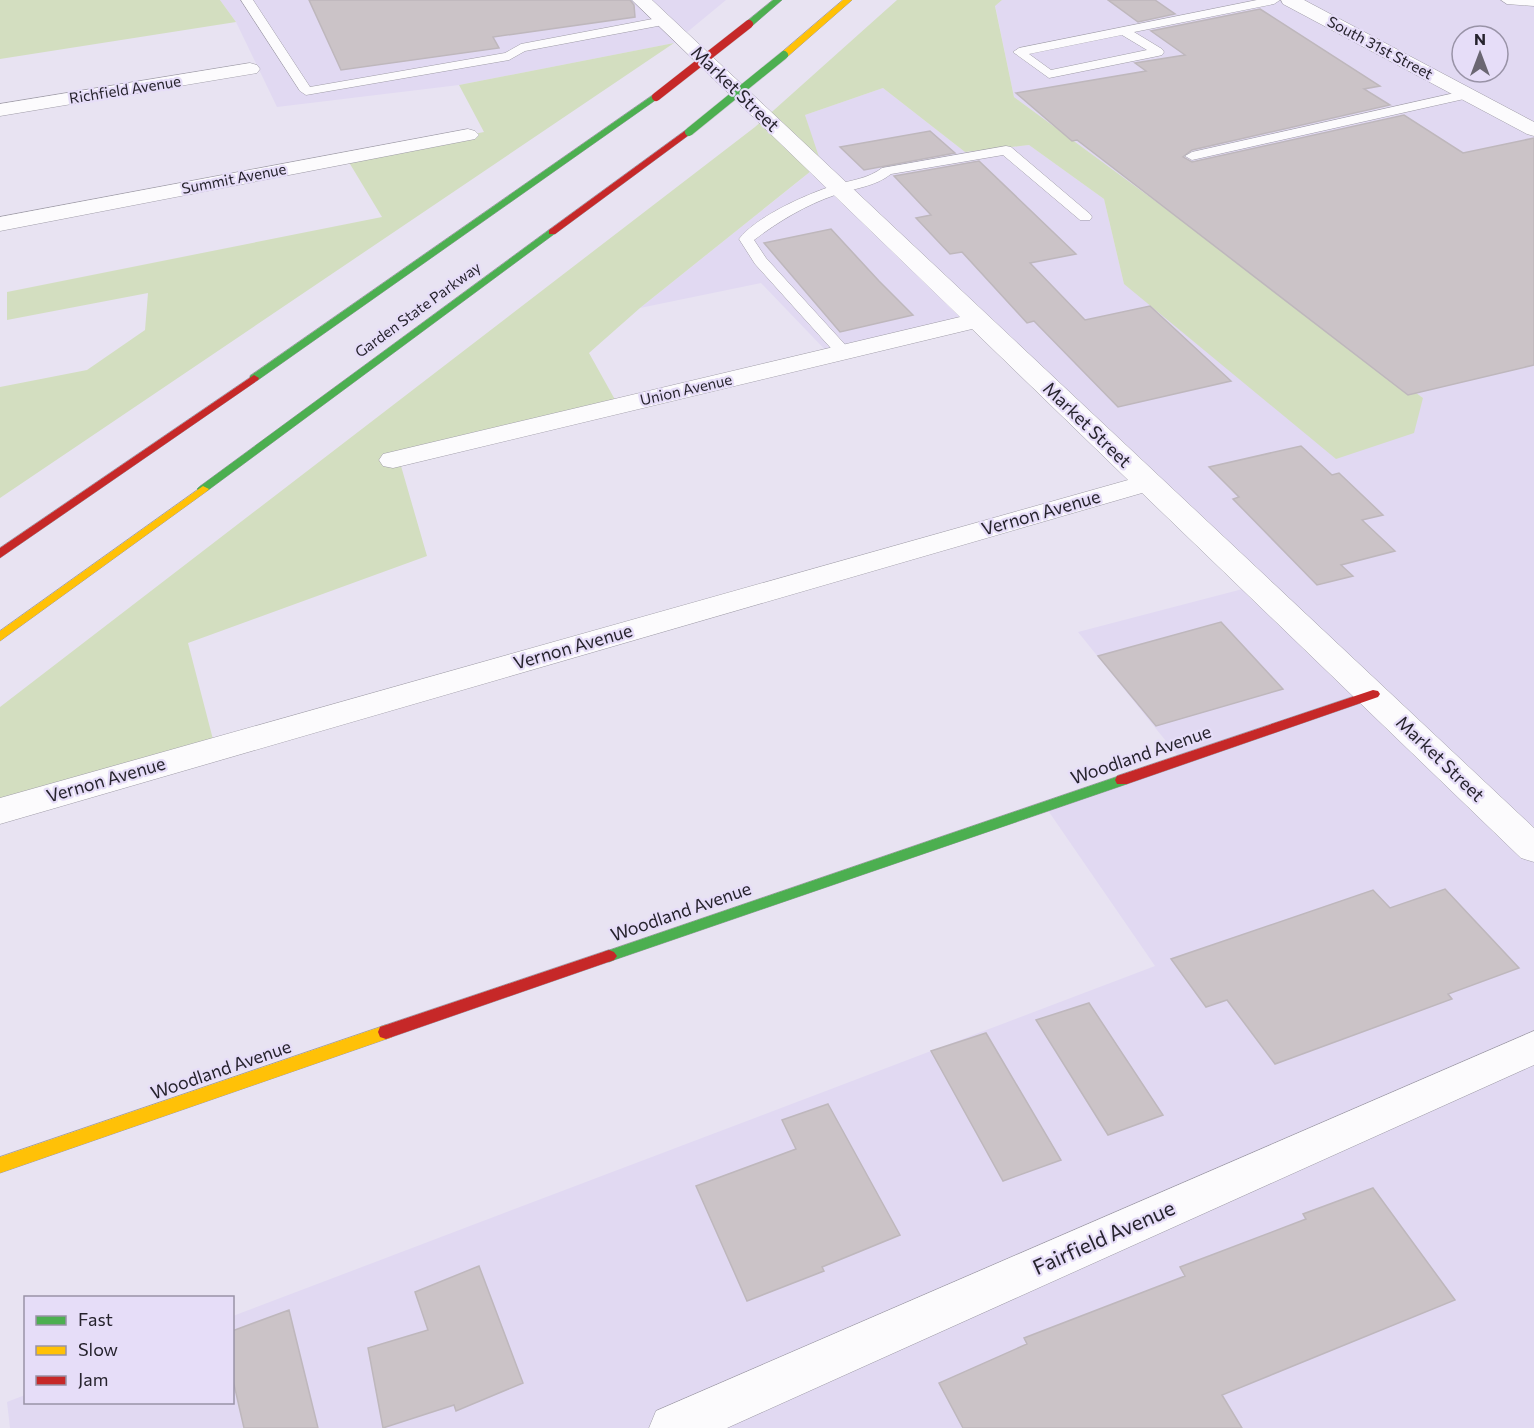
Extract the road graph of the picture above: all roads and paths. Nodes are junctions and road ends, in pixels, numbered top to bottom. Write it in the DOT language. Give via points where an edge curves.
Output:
graph roads {
  1 [pos="248,0"];
  2 [pos="641,0"];
  3 [pos="778,0"];
  4 [pos="848,0"];
  5 [pos="1274,0"];
  6 [pos="1290,0"];
  7 [pos="1507,0"];
  8 [pos="1534,2"];
  9 [pos="663,21"];
  10 [pos="1124,31"];
  11 [pos="250,69"];
  12 [pos="1468,94"];
  13 [pos="0,110"];
  14 [pos="1534,130"];
  15 [pos="468,135"];
  16 [pos="1192,156"];
  17 [pos="840,188"];
  18 [pos="1085,217"];
  19 [pos="0,224"];
  20 [pos="979,320"];
  21 [pos="844,352"];
  22 [pos="393,460"];
  23 [pos="1147,483"];
  24 [pos="0,554"];
  25 [pos="0,637"];
  26 [pos="1373,694"];
  27 [pos="0,811"];
  28 [pos="1534,849"];
  29 [pos="1534,1047"];
  30 [pos="0,1165"];
  31 [pos="673,1428"];
  1 -- 9 [label="lane" via="306,91 509,56 521,48"];
  2 -- 9 [label="street, Market Street"];
  3 -- 24 [label="main road, Garden State Parkway, bridge" via="656,97"];
  4 -- 25 [label="main road, Garden State Parkway, bridge" via="688,132"];
  5 -- 10 [label="lane"];
  6 -- 12 [label="street, South 31st Street"];
  7 -- 8 [label="lane"];
  9 -- 17 [label="street, Market Street"];
  10 -- 10 [label="lane" via="1077,40 1019,52 1049,74 1158,52"];
  11 -- 13 [label="street, Richfield Avenue"];
  12 -- 14 [label="street, South 31st Street"];
  12 -- 16 [label="lane"];
  15 -- 19 [label="street, Summit Avenue"];
  17 -- 18 [label="lane" via="877,179 887,171 1006,150"];
  17 -- 20 [label="street, Market Street"];
  17 -- 21 [label="lane" via="767,222 746,239 760,261"];
  20 -- 21 [label="street, Union Avenue"];
  20 -- 23 [label="street, Market Street"];
  21 -- 22 [label="street, Union Avenue"];
  23 -- 26 [label="street, Market Street"];
  23 -- 27 [label="street, Vernon Avenue"];
  26 -- 28 [label="street, Market Street"];
  26 -- 30 [label="main road, Woodland Avenue"];
  29 -- 31 [label="street, Fairfield Avenue"];
}
